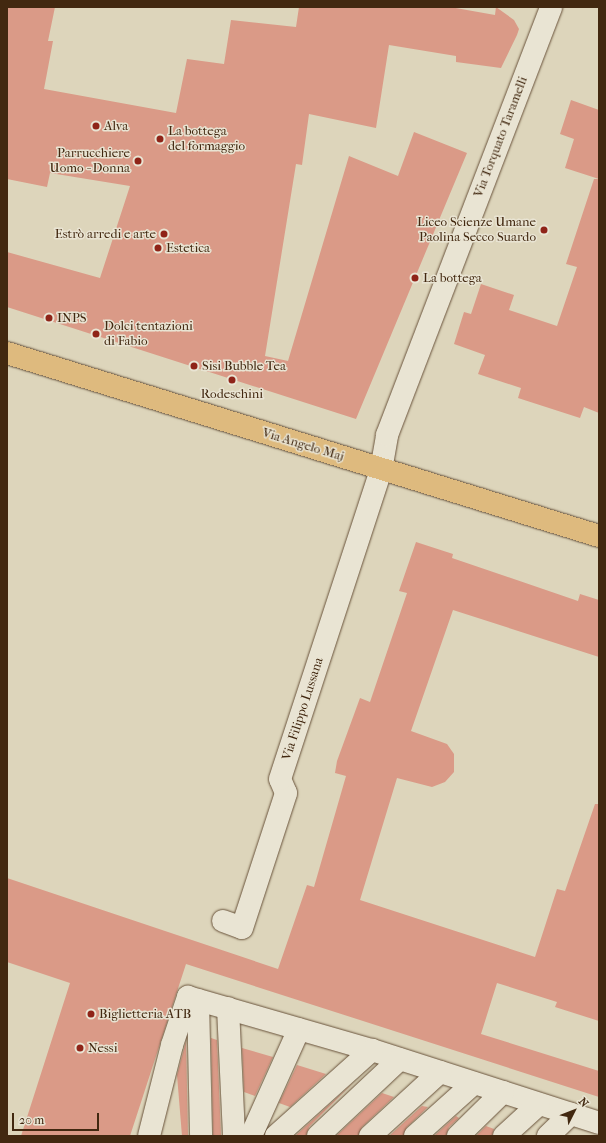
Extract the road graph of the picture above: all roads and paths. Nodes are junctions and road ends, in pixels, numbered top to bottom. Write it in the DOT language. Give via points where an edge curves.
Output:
graph roads {
  1 [pos="551,7"];
  2 [pos="7,353"];
  3 [pos="381,470"];
  4 [pos="599,536"];
  5 [pos="223,922"];
  6 [pos="193,998"];
  7 [pos="228,1008"];
  8 [pos="299,1029"];
  9 [pos="372,1050"];
  10 [pos="400,1059"];
  11 [pos="440,1072"];
  12 [pos="474,1083"];
  13 [pos="503,1092"];
  14 [pos="538,1104"];
  15 [pos="572,1114"];
  16 [pos="599,1123"];
  17 [pos="599,1130"];
  18 [pos="149,1136"];
  19 [pos="201,1136"];
  20 [pos="234,1136"];
  21 [pos="251,1136"];
  22 [pos="276,1136"];
  23 [pos="318,1136"];
  24 [pos="370,1136"];
  25 [pos="415,1136"];
  26 [pos="458,1136"];
  27 [pos="504,1136"];
  28 [pos="548,1136"];
  29 [pos="592,1136"];
  1 -- 3 [label="street, Via Torquato Taramelli" via="386,435"];
  2 -- 3 [label="main road, Via Angelo Maj"];
  3 -- 4 [label="main road, Via Angelo Maj"];
  3 -- 5 [label="street, Via Filippo Lussana" via="280,779 286,793 242,928"];
  6 -- 7 [label="street"];
  6 -- 18 [label="street" via="172,1045"];
  6 -- 19 [label="street"];
  7 -- 8 [label="street"];
  7 -- 20 [label="street"];
  8 -- 9 [label="street"];
  8 -- 21 [label="street"];
  9 -- 10 [label="street"];
  9 -- 22 [label="street"];
  10 -- 11 [label="street"];
  10 -- 23 [label="street"];
  11 -- 12 [label="street"];
  11 -- 24 [label="street"];
  12 -- 13 [label="street"];
  12 -- 25 [label="street"];
  13 -- 14 [label="street"];
  13 -- 26 [label="street"];
  14 -- 15 [label="street"];
  14 -- 27 [label="street"];
  15 -- 16 [label="street"];
  15 -- 28 [label="street"];
  17 -- 29 [label="street"];
}
